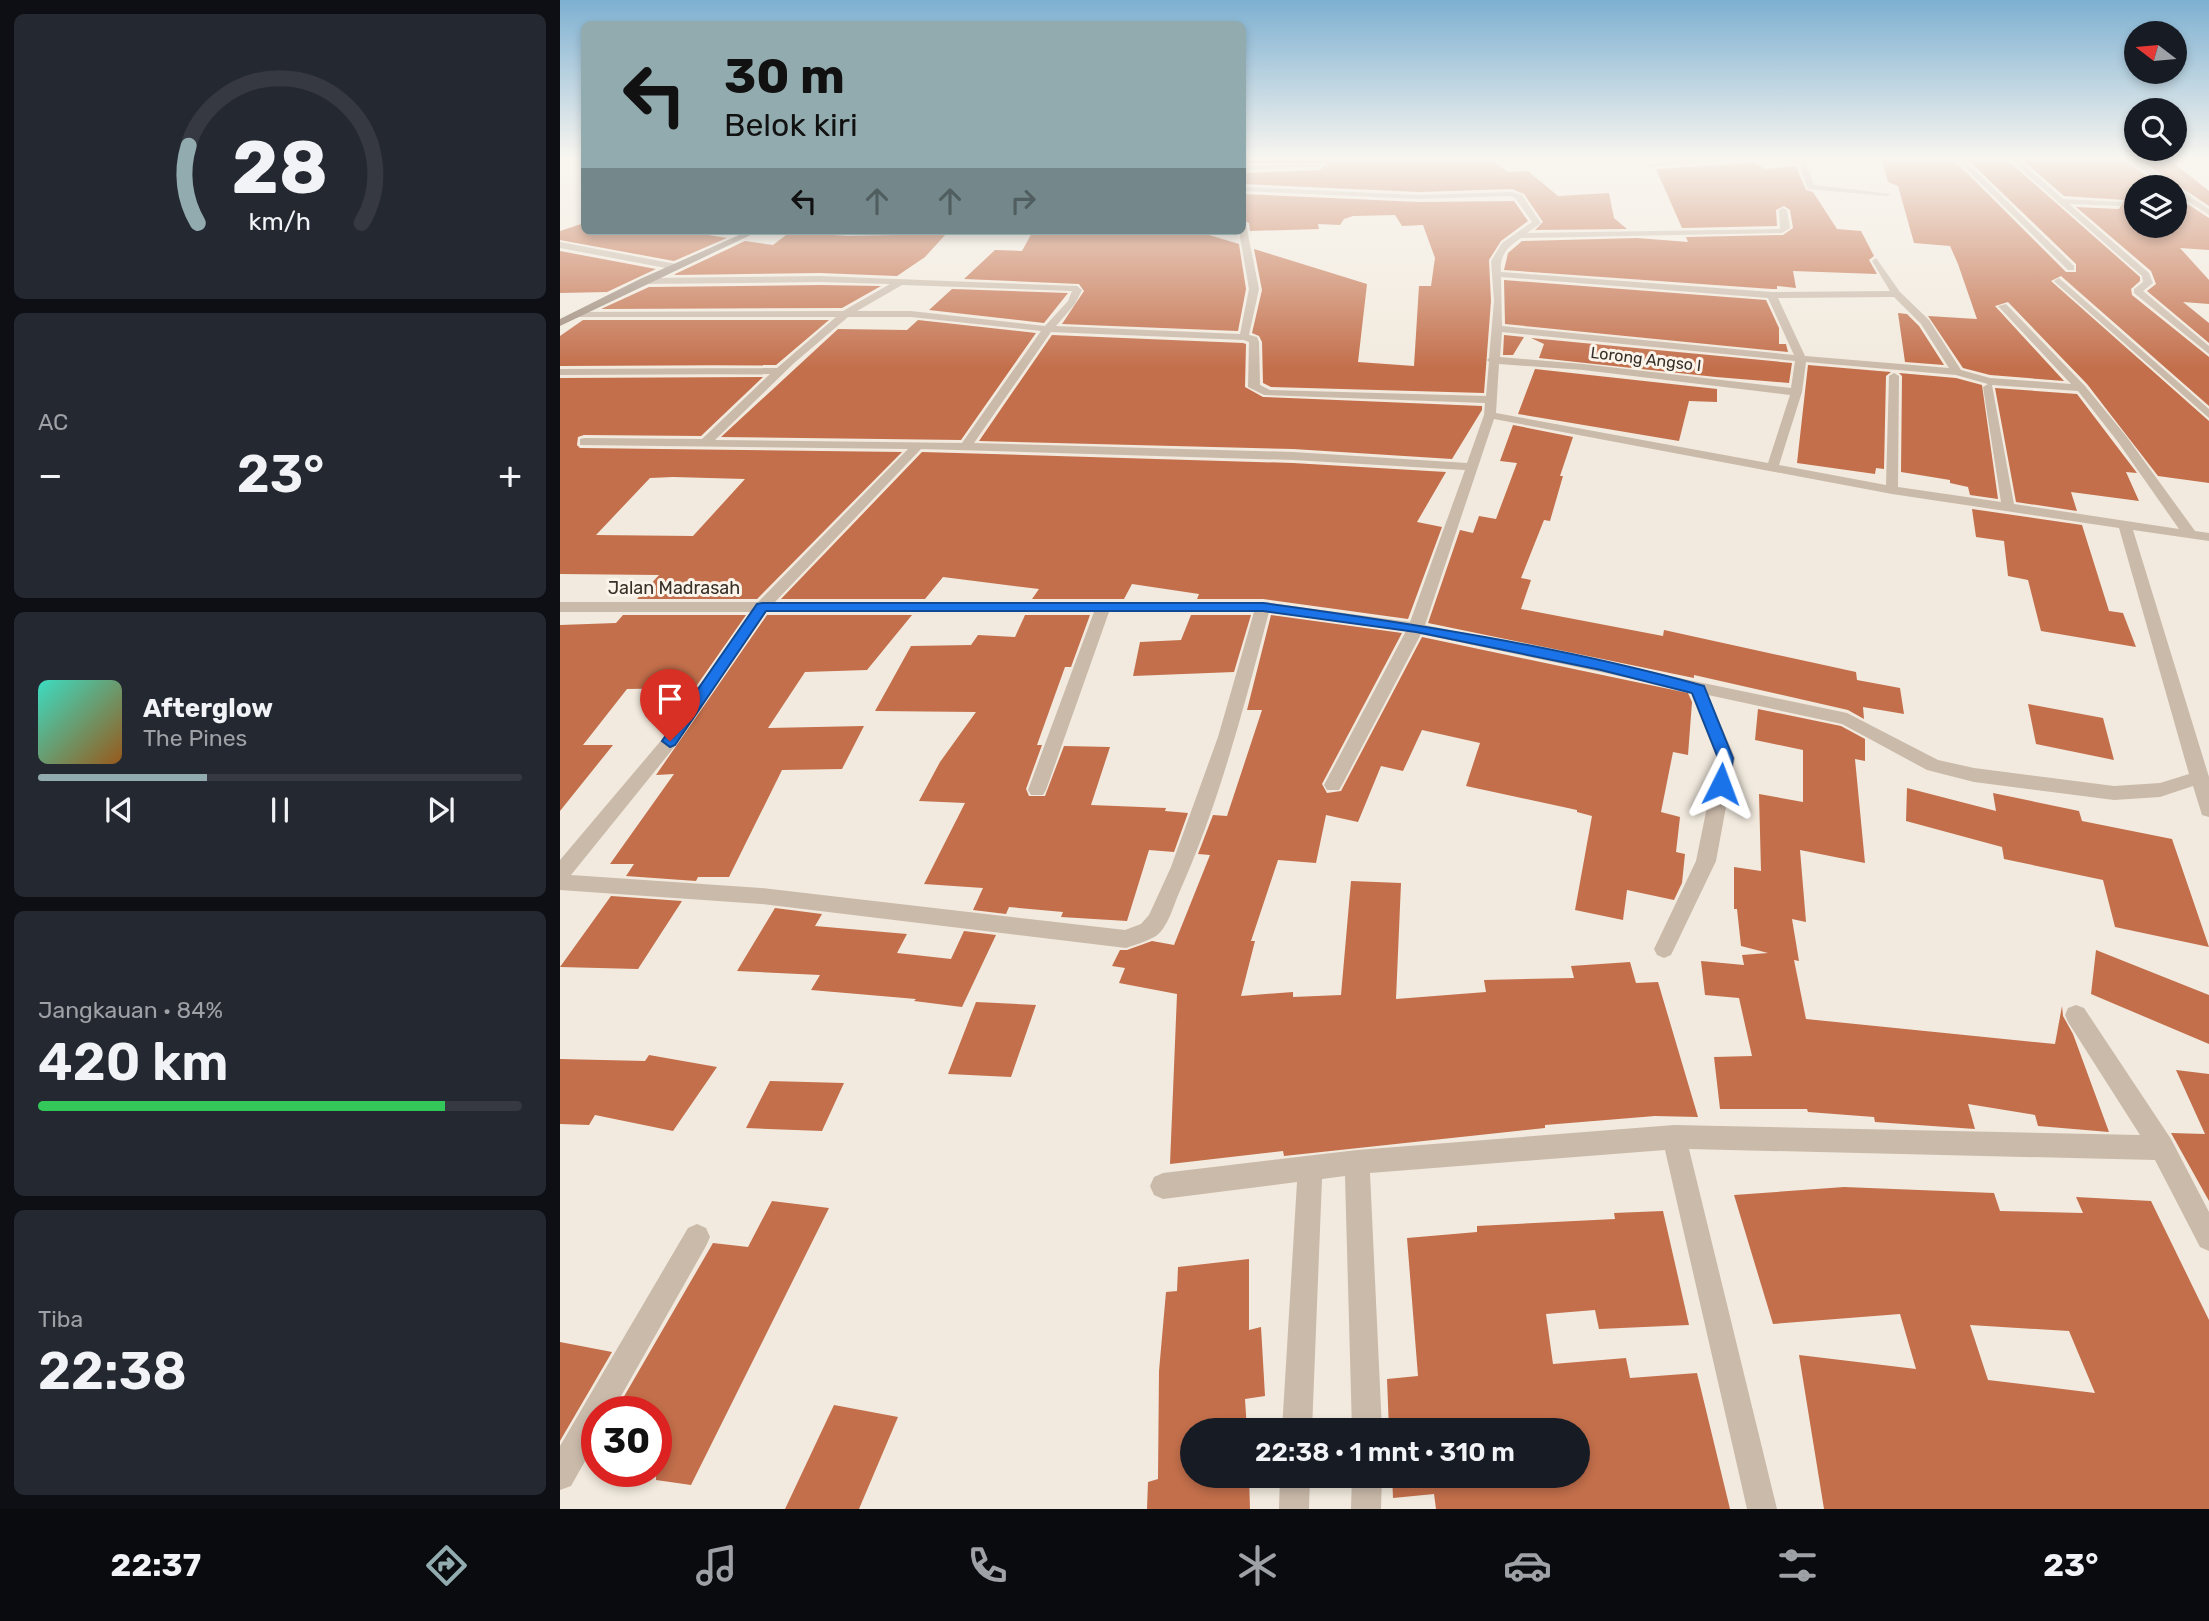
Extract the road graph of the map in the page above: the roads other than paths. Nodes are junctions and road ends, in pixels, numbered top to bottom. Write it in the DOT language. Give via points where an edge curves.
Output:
graph roads {
  1 [pos="1532,227"];
  2 [pos="1786,227"];
  3 [pos="2029,227"];
  4 [pos="2093,227"];
  5 [pos="746,235"];
  6 [pos="1244,235"];
  7 [pos="1522,236"];
  8 [pos="560,245"];
  9 [pos="1877,261"];
  10 [pos="676,267"];
  11 [pos="2071,268"];
  12 [pos="1496,274"];
  13 [pos="643,281"];
  14 [pos="902,281"];
  15 [pos="2059,281"];
  16 [pos="1896,293"];
  17 [pos="1772,295"];
  18 [pos="2003,306"];
  19 [pos="847,313"];
  20 [pos="576,314"];
  21 [pos="560,323"];
  22 [pos="1497,328"];
  23 [pos="1048,329"];
  24 [pos="1244,337"];
  25 [pos="2209,351"];
  26 [pos="1801,359"];
  27 [pos="1492,360"];
  28 [pos="560,372"];
  29 [pos="780,372"];
  30 [pos="1957,372"];
  31 [pos="1894,376"];
  32 [pos="1989,387"];
  33 [pos="2081,388"];
  34 [pos="1796,392"];
  35 [pos="1491,400"];
  36 [pos="1490,415"];
  37 [pos="2209,415"];
  38 [pos="584,442"];
  39 [pos="706,442"];
  40 [pos="918,445"];
  41 [pos="966,446"];
  42 [pos="1472,467"];
  43 [pos="1772,469"];
  44 [pos="1892,490"];
  45 [pos="2008,507"];
  46 [pos="2124,523"];
  47 [pos="2190,534"];
  48 [pos="2209,537"];
  49 [pos="560,607"];
  50 [pos="762,607"];
  51 [pos="1103,607"];
  52 [pos="1263,607"];
  53 [pos="1416,628"];
  54 [pos="1698,690"];
  55 [pos="2200,777"];
  56 [pos="1334,785"];
  57 [pos="1037,789"];
  58 [pos="2209,810"];
  59 [pos="560,874"];
  60 [pos="560,882"];
  61 [pos="1664,949"];
  62 [pos="2077,1015"];
  63 [pos="1674,1137"];
  64 [pos="2162,1148"];
  65 [pos="1357,1162"];
  66 [pos="1310,1167"];
  67 [pos="1163,1186"];
  68 [pos="697,1237"];
  69 [pos="2209,1238"];
  70 [pos="1298,1418"];
  71 [pos="1367,1418"];
  72 [pos="560,1475"];
  73 [pos="1295,1488"];
  74 [pos="1367,1488"];
  75 [pos="1294,1509"];
  76 [pos="1366,1509"];
  77 [pos="1762,1509"];
  1 -- 7 [label="street"];
  2 -- 7 [label="street"];
  3 -- 11 [label="street"];
  4 -- 25 [label="street" via="2146,275 2148,283 2137,291"];
  5 -- 10 [label="main road"];
  6 -- 24 [label="street" via="1254,289"];
  7 -- 12 [label="street" via="1505,245 1495,261"];
  8 -- 10 [label="street"];
  9 -- 16 [label="street"];
  10 -- 13 [label="main road"];
  12 -- 17 [label="street"];
  12 -- 22 [label="street"];
  13 -- 14 [label="street"];
  13 -- 20 [label="main road"];
  14 -- 19 [label="street"];
  14 -- 23 [label="street" via="1077,290"];
  15 -- 37 [label="street"];
  16 -- 17 [label="street"];
  16 -- 30 [label="street" via="1925,322"];
  17 -- 26 [label="street"];
  18 -- 33 [label="street"];
  19 -- 20 [label="street"];
  19 -- 23 [label="street" via="981,320"];
  19 -- 29 [label="street"];
  20 -- 21 [label="main road"];
  22 -- 26 [label="street"];
  22 -- 27 [label="street"];
  23 -- 24 [label="street"];
  23 -- 41 [label="street"];
  24 -- 35 [label="street" via="1254,342 1254,387 1268,393"];
  26 -- 30 [label="street"];
  26 -- 34 [label="street"];
  27 -- 34 [label="street, Lorong Angso I"];
  27 -- 35 [label="street"];
  28 -- 29 [label="street"];
  29 -- 39 [label="street"];
  30 -- 33 [label="street" via="1989,381"];
  31 -- 44 [label="street"];
  32 -- 45 [label="street"];
  33 -- 47 [label="street"];
  34 -- 43 [label="street"];
  35 -- 36 [label="street"];
  36 -- 42 [label="street"];
  36 -- 43 [label="street"];
  38 -- 39 [label="street"];
  39 -- 40 [label="street"];
  40 -- 41 [label="street"];
  40 -- 50 [label="street"];
  41 -- 42 [label="street" via="1293,456"];
  42 -- 53 [label="street"];
  43 -- 44 [label="street"];
  44 -- 45 [label="street"];
  45 -- 46 [label="street"];
  46 -- 47 [label="street"];
  46 -- 55 [label="street"];
  47 -- 48 [label="street"];
  49 -- 50 [label="street, Jalan Madrasah"];
  50 -- 51 [label="street, Jalan Madrasah"];
  50 -- 59 [label="street" via="670,741"];
  51 -- 52 [label="street, Jalan Madrasah"];
  51 -- 57 [label="street"];
  52 -- 53 [label="street, Jalan Madrasah"];
  52 -- 60 [label="street" via="1227,737 1181,867 1156,922 1137,935 1126,939 761,896"];
  53 -- 54 [label="street, Jalan Madrasah" via="1601,665"];
  53 -- 56 [label="street"];
  54 -- 55 [label="street, Jalan Madrasah" via="1847,719 1933,765 1973,775 2114,793 2160,790"];
  54 -- 61 [label="street" via="1726,758 1706,861"];
  55 -- 58 [label="street"];
  62 -- 64 [label="street"];
  63 -- 64 [label="street"];
  63 -- 65 [label="street"];
  63 -- 77 [label="street"];
  64 -- 69 [label="street"];
  65 -- 66 [label="street"];
  65 -- 71 [label="street"];
  66 -- 67 [label="street"];
  66 -- 70 [label="street"];
  68 -- 72 [label="street"];
  73 -- 75 [label="street"];
  74 -- 76 [label="street"];
}
